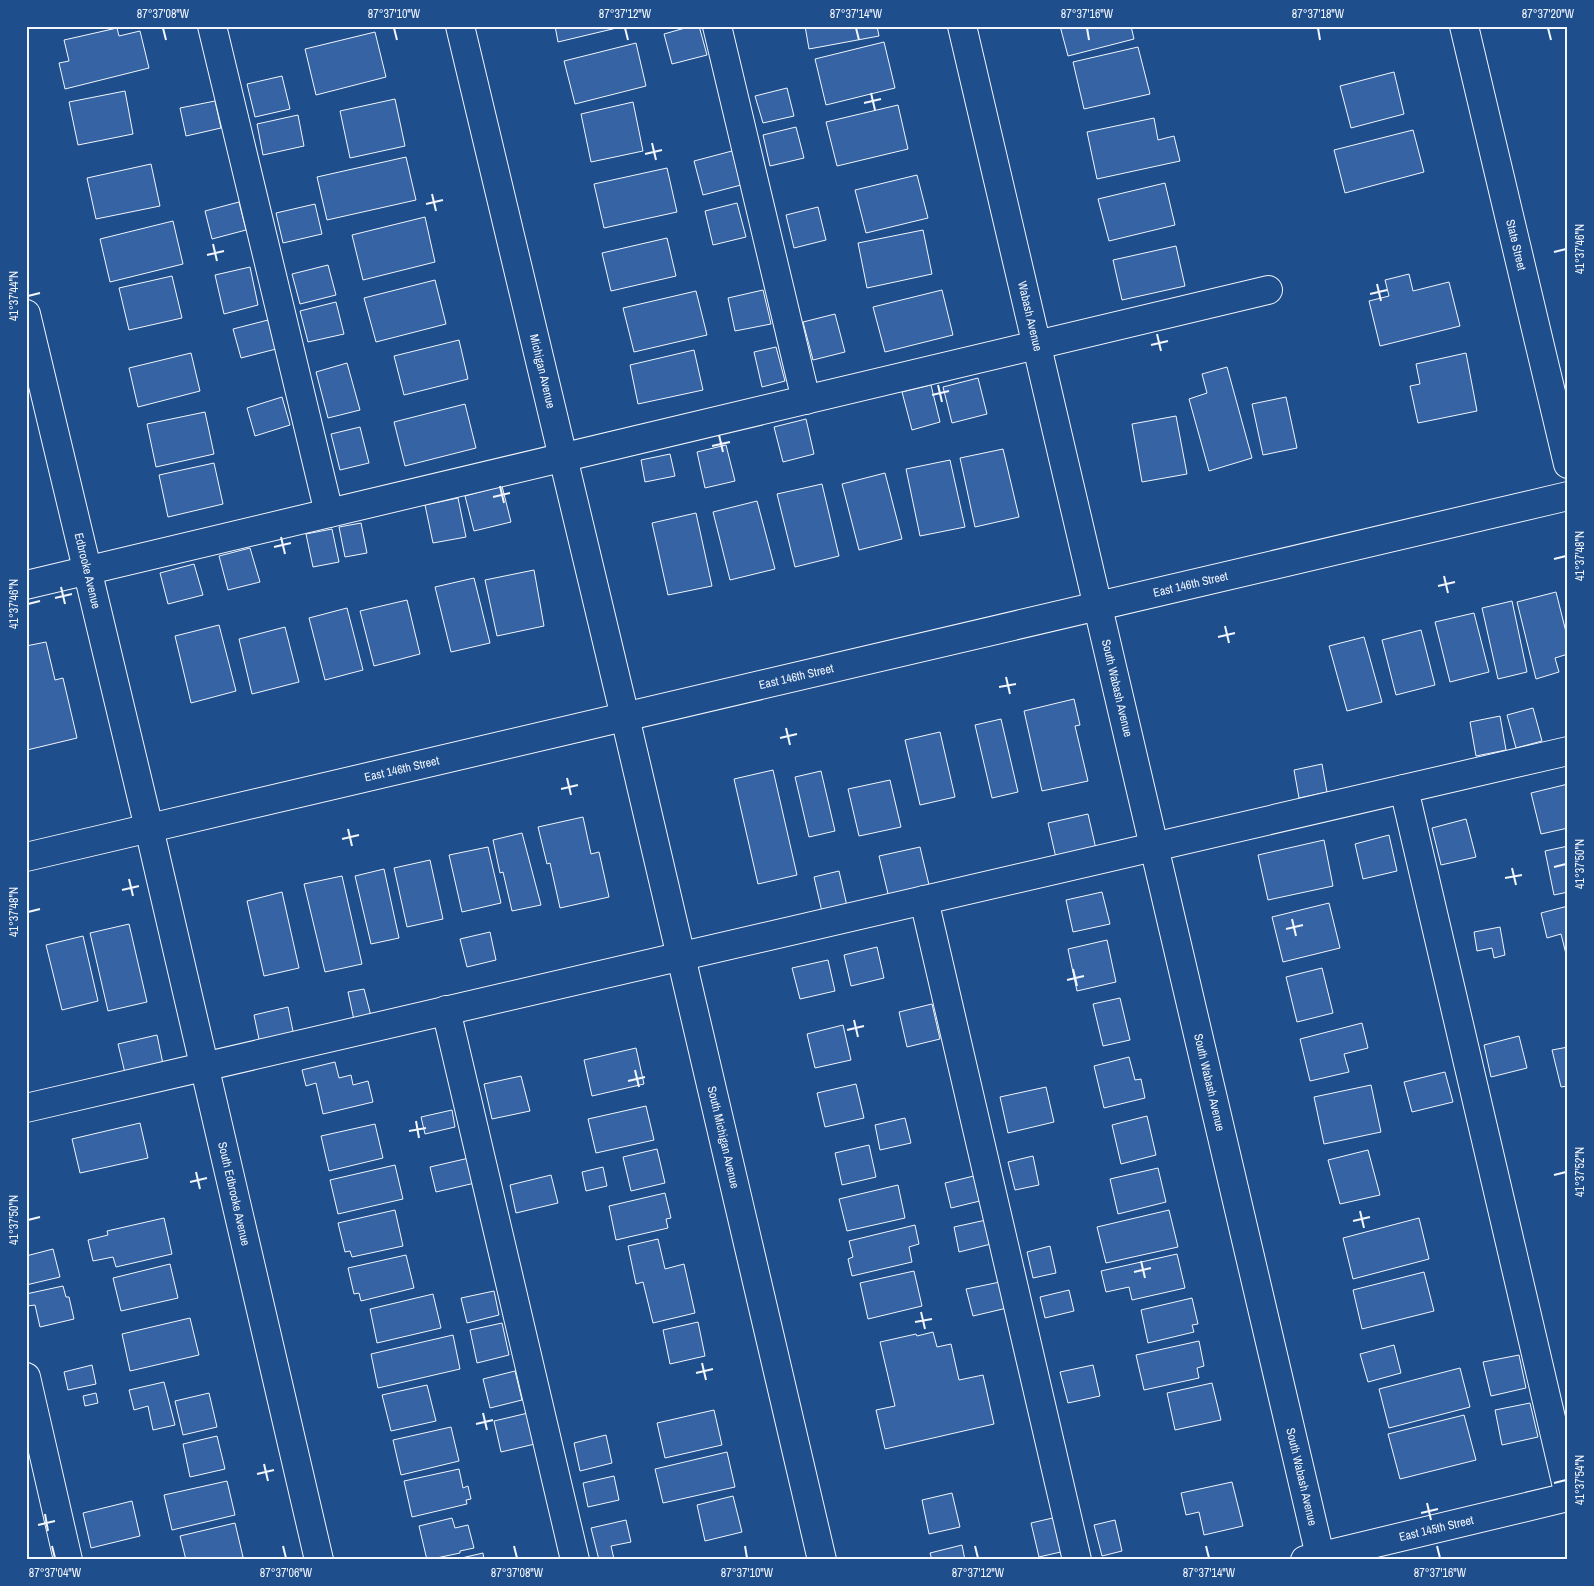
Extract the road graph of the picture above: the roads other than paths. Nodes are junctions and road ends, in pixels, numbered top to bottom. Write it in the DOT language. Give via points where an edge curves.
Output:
graph roads {
  1 [pos="212,26"];
  2 [pos="460,26"];
  3 [pos="716,26"];
  4 [pos="962,26"];
  5 [pos="1464,26"];
  6 [pos="1268,290"];
  7 [pos="26,314"];
  8 [pos="1037,345"];
  9 [pos="806,400"];
  10 [pos="563,457"];
  11 [pos="1568,464"];
  12 [pos="1568,496"];
  13 [pos="329,513"];
  14 [pos="88,570"];
  15 [pos="26,585"];
  16 [pos="1098,606"];
  17 [pos="625,717"];
  18 [pos="1568,751"];
  19 [pos="1404,788"];
  20 [pos="149,828"];
  21 [pos="1155,846"];
  22 [pos="26,857"];
  23 [pos="924,900"];
  24 [pos="681,956"];
  25 [pos="446,1010"];
  26 [pos="204,1066"];
  27 [pos="26,1108"];
  28 [pos="26,1377"];
  29 [pos="1568,1491"];
  30 [pos="1568,1497"];
  31 [pos="1316,1559"];
  32 [pos="68,1560"];
  33 [pos="319,1560"];
  34 [pos="575,1560"];
  35 [pos="822,1560"];
  36 [pos="1077,1560"];
  1 -- 13 [label="street"];
  2 -- 10 [label="street, Michigan Avenue"];
  3 -- 9 [label="street"];
  4 -- 8 [label="street, Wabash Avenue"];
  5 -- 11 [label="street, State Street"];
  6 -- 8 [label="street"];
  7 -- 14 [label="street, Edbrooke Avenue"];
  8 -- 9 [label="street"];
  8 -- 16 [label="street, Wabash Avenue"];
  9 -- 10 [label="street"];
  10 -- 13 [label="street"];
  10 -- 17 [label="street, Michigan Avenue"];
  12 -- 16 [label="street, East 146th Street"];
  13 -- 14 [label="street"];
  14 -- 15 [label="street"];
  14 -- 20 [label="street, Edbrooke Avenue"];
  16 -- 17 [label="street, East 146th Street"];
  16 -- 21 [label="street, South Wabash Avenue"];
  17 -- 20 [label="street, East 146th Street"];
  17 -- 24 [label="street, South Michigan Avenue"];
  18 -- 19 [label="street"];
  19 -- 21 [label="street"];
  19 -- 29 [label="street"];
  20 -- 22 [label="street, East 146th Street"];
  20 -- 26 [label="street, South Edbrooke Avenue"];
  21 -- 23 [label="street"];
  21 -- 31 [label="street, South Wabash Avenue"];
  23 -- 24 [label="street"];
  23 -- 36 [label="street"];
  24 -- 25 [label="street"];
  24 -- 35 [label="street, South Michigan Avenue"];
  25 -- 26 [label="street"];
  25 -- 34 [label="street"];
  26 -- 27 [label="street"];
  26 -- 33 [label="street, South Edbrooke Avenue"];
  28 -- 32 [label="street"];
  30 -- 31 [label="street, East 145th Street"];
}
